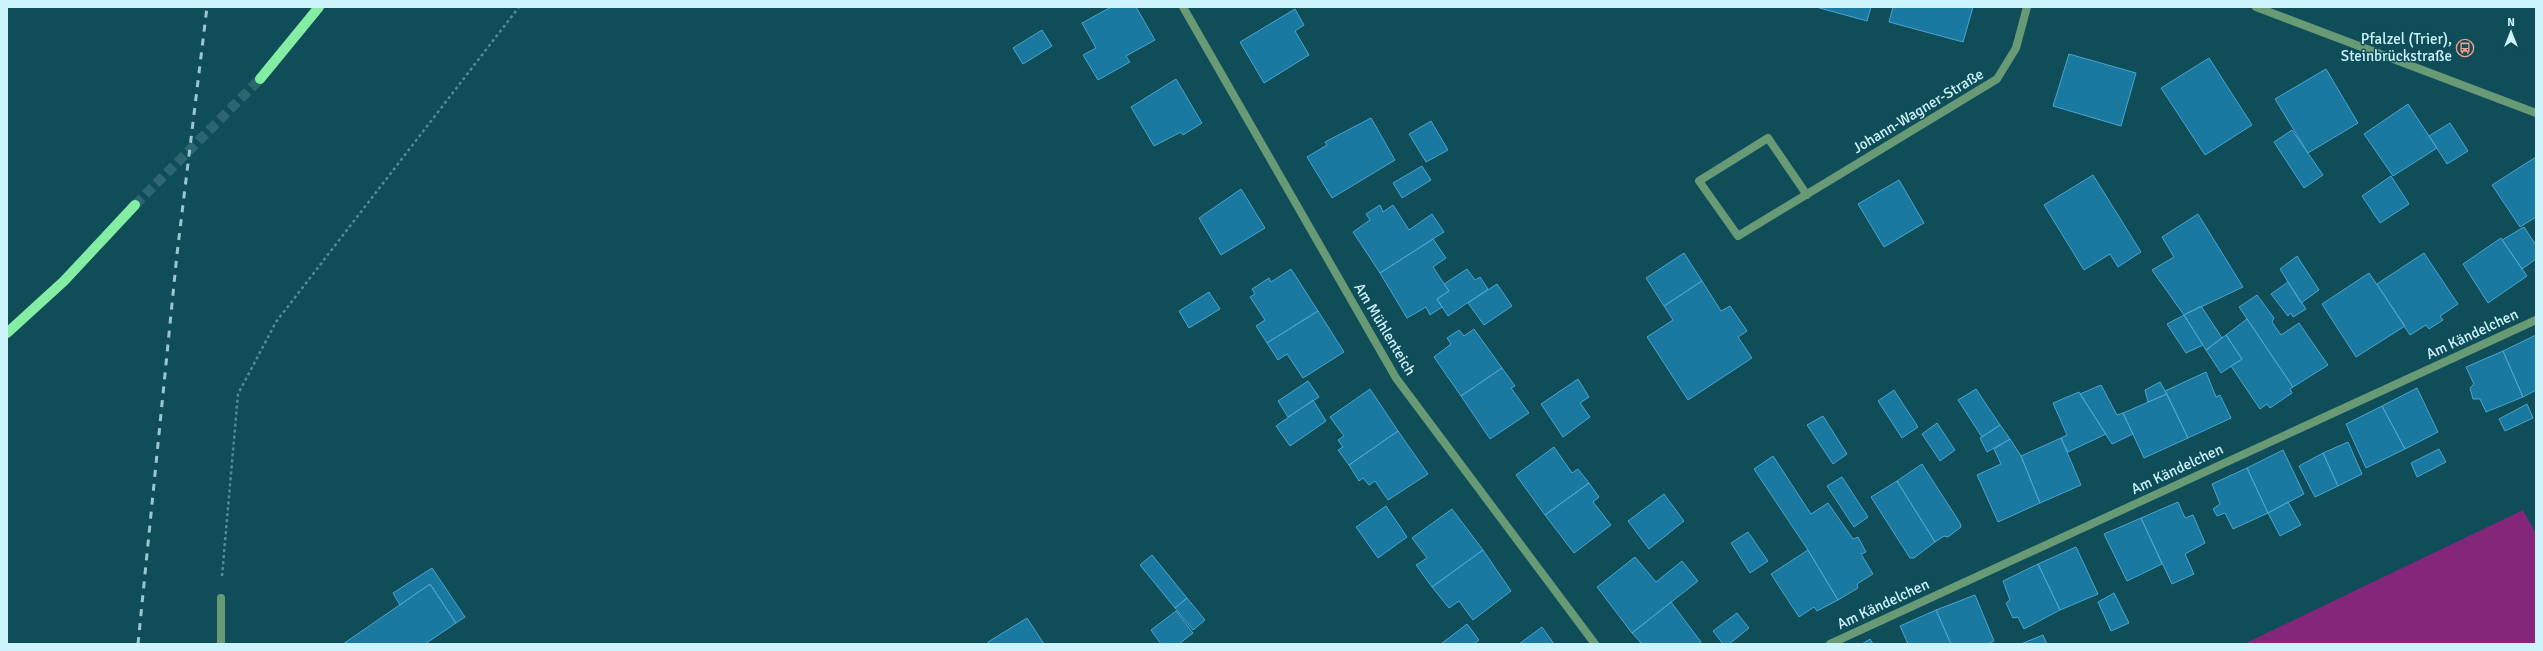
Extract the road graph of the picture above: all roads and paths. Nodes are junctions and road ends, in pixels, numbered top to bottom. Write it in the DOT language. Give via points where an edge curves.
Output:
graph roads {
  1 [pos="319,7"];
  2 [pos="519,7"];
  3 [pos="1183,7"];
  4 [pos="2027,7"];
  5 [pos="2256,7"];
  6 [pos="260,79"];
  7 [pos="2536,113"];
  8 [pos="1807,195"];
  9 [pos="135,206"];
  10 [pos="2536,320"];
  11 [pos="7,333"];
  12 [pos="221,598"];
  13 [pos="221,644"];
  14 [pos="1594,644"];
  15 [pos="1830,644"];
  1 -- 6 [label="main road"];
  2 -- 12 [label="path" via="276,322 238,394"];
  3 -- 14 [label="street, Am Mühlenteich" via="1396,378"];
  4 -- 8 [label="street, Johann-Wagner-Straße" via="2016,48 1997,79"];
  5 -- 7 [label="street"];
  8 -- 8 [label="street, Johann-Wagner-Straße" via="1738,236 1699,181 1768,138"];
  9 -- 11 [label="main road" via="64,281"];
  10 -- 15 [label="street, Am Kändelchen"];
  12 -- 13 [label="street"];
}
